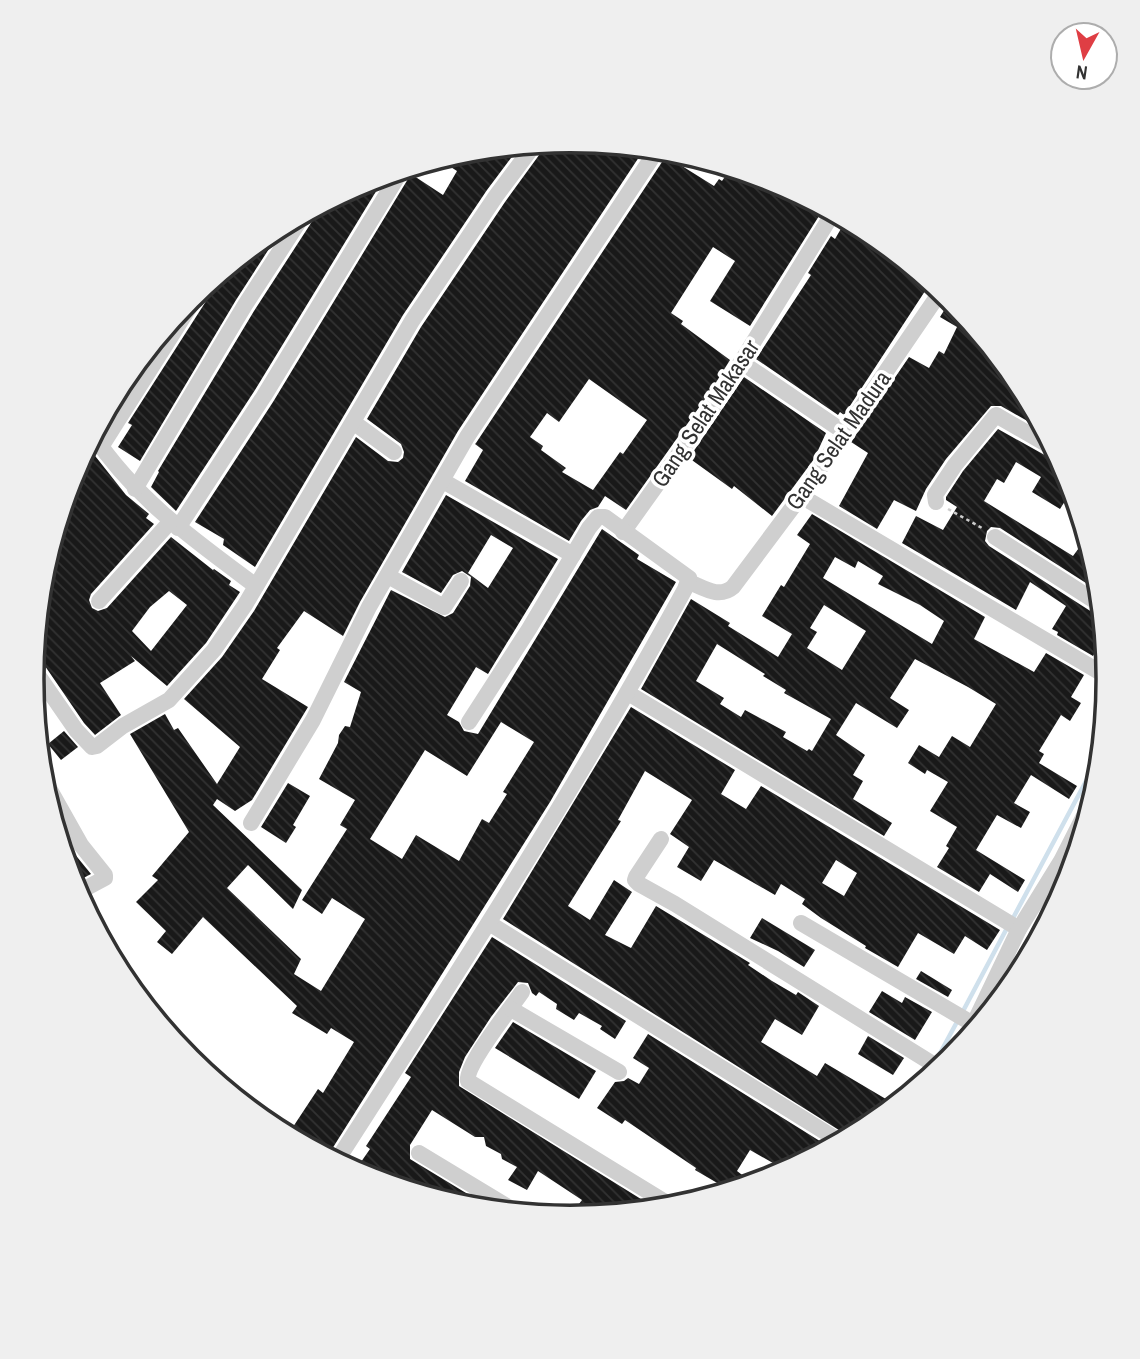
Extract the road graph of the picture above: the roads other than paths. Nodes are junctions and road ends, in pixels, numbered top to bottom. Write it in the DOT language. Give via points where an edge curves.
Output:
graph roads {
  1 [pos="526,155"];
  2 [pos="651,160"];
  3 [pos="393,184"];
  4 [pos="827,221"];
  5 [pos="291,234"];
  6 [pos="935,300"];
  7 [pos="158,352"];
  8 [pos="741,362"];
  9 [pos="114,417"];
  10 [pos="353,422"];
  11 [pos="844,432"];
  12 [pos="1038,439"];
  13 [pos="99,444"];
  14 [pos="394,452"];
  15 [pos="443,481"];
  16 [pos="135,489"];
  17 [pos="801,496"];
  18 [pos="936,502"];
  19 [pos="174,525"];
  20 [pos="623,532"];
  21 [pos="995,537"];
  22 [pos="573,555"];
  23 [pos="388,576"];
  24 [pos="461,581"];
  25 [pos="687,585"];
  26 [pos="256,586"];
  27 [pos="1090,598"];
  28 [pos="99,601"];
  29 [pos="1096,670"];
  30 [pos="44,683"];
  31 [pos="628,693"];
  32 [pos="469,722"];
  33 [pos="60,809"];
  34 [pos="251,823"];
  35 [pos="661,839"];
  36 [pos="1057,878"];
  37 [pos="87,888"];
  38 [pos="489,923"];
  39 [pos="801,923"];
  40 [pos="1019,929"];
  41 [pos="522,992"];
  42 [pos="511,1009"];
  43 [pos="963,1019"];
  44 [pos="963,1030"];
  45 [pos="931,1062"];
  46 [pos="618,1072"];
  47 [pos="831,1136"];
  48 [pos="419,1153"];
  49 [pos="342,1154"];
  50 [pos="659,1198"];
  51 [pos="497,1200"];
  1 -- 10 [label="street" via="412,321"];
  2 -- 15 [label="street" via="474,426"];
  3 -- 19 [label="street" via="264,396"];
  4 -- 8 [label="street, Gang Selat Makasar"];
  5 -- 16 [label="street"];
  6 -- 11 [label="street, Gang Selat Madura"];
  7 -- 9 [label="street"];
  8 -- 11 [label="street"];
  8 -- 20 [label="street, Gang Selat Makasar"];
  10 -- 14 [label="street"];
  10 -- 26 [label="street"];
  11 -- 17 [label="street, Gang Selat Madura"];
  12 -- 18 [label="street" via="996,415 955,465 935,495"];
  13 -- 16 [label="street"];
  15 -- 22 [label="street"];
  15 -- 23 [label="street"];
  16 -- 19 [label="street"];
  17 -- 25 [label="street, Gang Selat Madura" via="733,587 719,594"];
  17 -- 29 [label="street"];
  19 -- 26 [label="street"];
  19 -- 28 [label="street"];
  20 -- 22 [label="street" via="605,517 598,517"];
  20 -- 25 [label="street" via="689,578"];
  21 -- 27 [label="street"];
  22 -- 32 [label="street"];
  23 -- 24 [label="street" via="444,607"];
  23 -- 34 [label="street" via="313,720"];
  25 -- 31 [label="street"];
  26 -- 30 [label="street" via="214,650 169,700 97,746 88,745"];
  31 -- 38 [label="street"];
  31 -- 40 [label="street"];
  33 -- 37 [label="street" via="105,875"];
  35 -- 45 [label="street" via="636,877 639,884"];
  36 -- 40 [label="street"];
  38 -- 47 [label="street"];
  38 -- 49 [label="street"];
  39 -- 43 [label="street"];
  40 -- 43 [label="street"];
  41 -- 42 [label="street"];
  42 -- 46 [label="street"];
  42 -- 50 [label="street" via="475,1058 467,1076 471,1085"];
  43 -- 44 [label="street"];
  48 -- 51 [label="street"];
}
